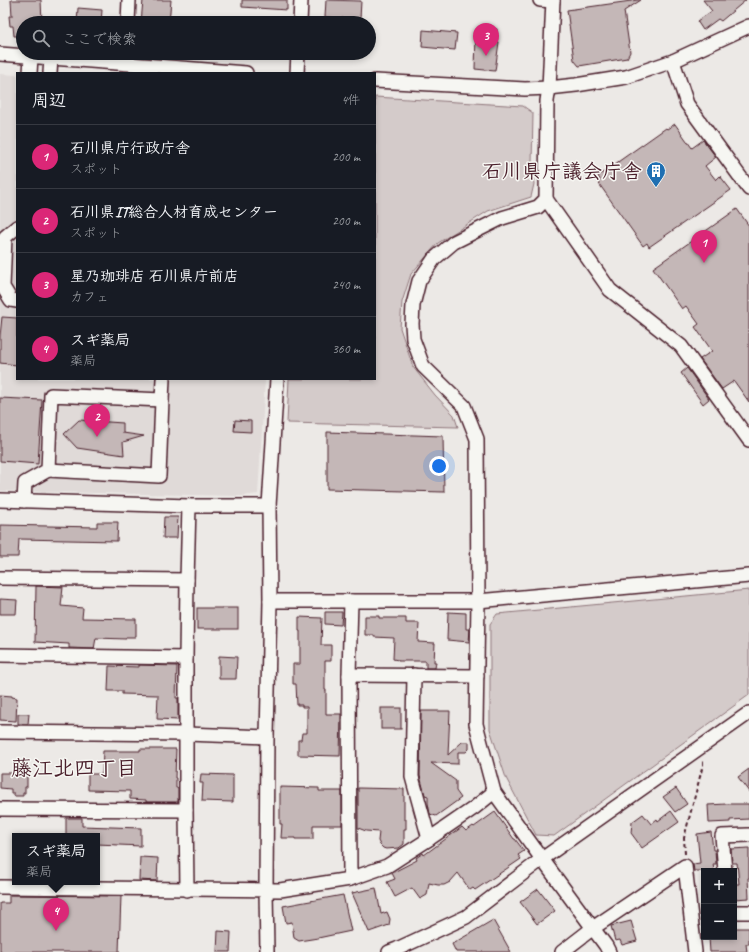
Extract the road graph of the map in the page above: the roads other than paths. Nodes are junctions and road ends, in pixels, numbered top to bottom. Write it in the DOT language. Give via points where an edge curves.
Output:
graph roads {
  1 [pos="129,0"];
  2 [pos="301,0"];
  3 [pos="549,0"];
  4 [pos="128,16"];
  5 [pos="300,16"];
  6 [pos="749,26"];
  7 [pos="0,54"];
  8 [pos="16,56"];
  9 [pos="31,60"];
  10 [pos="51,60"];
  11 [pos="135,60"];
  12 [pos="298,60"];
  13 [pos="673,61"];
  14 [pos="30,72"];
  15 [pos="50,72"];
  16 [pos="237,72"];
  17 [pos="297,72"];
  18 [pos="376,81"];
  19 [pos="549,88"];
  20 [pos="749,189"];
  21 [pos="546,199"];
  22 [pos="16,228"];
  23 [pos="16,300"];
  24 [pos="163,380"];
  25 [pos="277,380"];
  26 [pos="162,400"];
  27 [pos="749,440"];
  28 [pos="48,470"];
  29 [pos="0,500"];
  30 [pos="24,501"];
  31 [pos="189,506"];
  32 [pos="269,506"];
  33 [pos="749,576"];
  34 [pos="0,578"];
  35 [pos="187,580"];
  36 [pos="270,601"];
  37 [pos="351,601"];
  38 [pos="478,601"];
  39 [pos="0,655"];
  40 [pos="186,658"];
  41 [pos="349,675"];
  42 [pos="414,676"];
  43 [pos="477,676"];
  44 [pos="749,713"];
  45 [pos="0,732"];
  46 [pos="186,734"];
  47 [pos="267,737"];
  48 [pos="494,792"];
  49 [pos="0,808"];
  50 [pos="186,810"];
  51 [pos="749,834"];
  52 [pos="429,840"];
  53 [pos="542,859"];
  54 [pos="725,868"];
  55 [pos="350,879"];
  56 [pos="0,887"];
  57 [pos="187,890"];
  58 [pos="266,890"];
  59 [pos="737,912"];
  60 [pos="749,912"];
  61 [pos="593,928"];
  62 [pos="267,952"];
  63 [pos="389,952"];
  64 [pos="562,952"];
  65 [pos="609,952"];
  66 [pos="695,952"];
  1 -- 4 [label="street"];
  2 -- 5 [label="street"];
  3 -- 19 [label="street"];
  6 -- 13 [label="street"];
  7 -- 8 [label="street"];
  9 -- 14 [label="street"];
  10 -- 15 [label="street"];
  11 -- 16 [label="street"];
  12 -- 17 [label="street"];
  13 -- 19 [label="street" via="626,77"];
  13 -- 20 [label="street" via="687,104"];
  18 -- 19 [label="street"];
  19 -- 21 [label="street"];
  21 -- 27 [label="street" via="610,290 681,346"];
  21 -- 38 [label="street" via="538,207 502,218 454,242 434,259 419,280 413,305 413,339 423,366 464,406 477,439"];
  22 -- 23 [label="street" via="5,237 3,287 12,300"];
  24 -- 26 [label="street"];
  25 -- 32 [label="street"];
  26 -- 28 [label="street" via="51,395"];
  26 -- 28 [label="street" via="159,476"];
  28 -- 30 [label="street" via="25,483"];
  29 -- 30 [label="street"];
  30 -- 31 [label="street"];
  31 -- 32 [label="street"];
  31 -- 35 [label="street"];
  32 -- 36 [label="street"];
  33 -- 38 [label="street"];
  34 -- 35 [label="street"];
  35 -- 40 [label="street"];
  36 -- 37 [label="street"];
  36 -- 47 [label="street"];
  37 -- 38 [label="street"];
  37 -- 41 [label="street"];
  38 -- 43 [label="street"];
  39 -- 40 [label="street"];
  40 -- 46 [label="street"];
  41 -- 42 [label="street"];
  41 -- 55 [label="street"];
  42 -- 43 [label="street"];
  42 -- 52 [label="street" via="412,777"];
  43 -- 48 [label="street" via="476,724"];
  44 -- 53 [label="street"];
  45 -- 46 [label="street"];
  46 -- 47 [label="street"];
  46 -- 50 [label="street"];
  47 -- 58 [label="street"];
  48 -- 52 [label="street"];
  48 -- 53 [label="street"];
  49 -- 50 [label="street"];
  50 -- 57 [label="street"];
  51 -- 54 [label="street" via="722,836"];
  52 -- 55 [label="street" via="388,866"];
  53 -- 61 [label="street"];
  53 -- 63 [label="street" via="466,917"];
  55 -- 58 [label="street"];
  56 -- 57 [label="street"];
  57 -- 58 [label="street"];
  58 -- 62 [label="street"];
  59 -- 60 [label="street"];
  61 -- 64 [label="street"];
  61 -- 65 [label="street"];
  61 -- 66 [label="street" via="685,866"];
}
